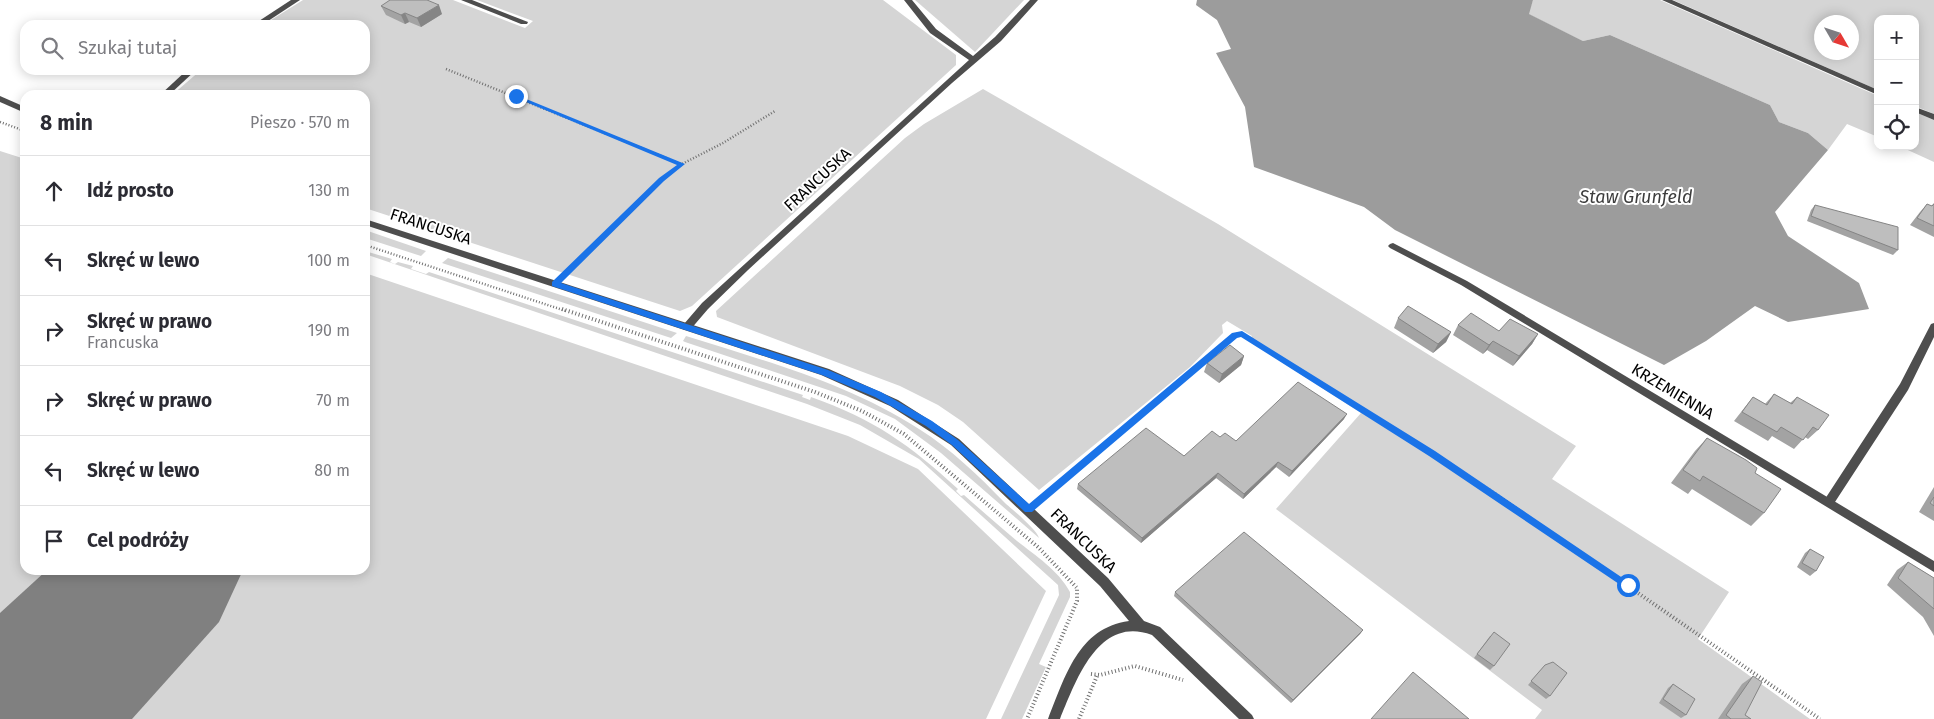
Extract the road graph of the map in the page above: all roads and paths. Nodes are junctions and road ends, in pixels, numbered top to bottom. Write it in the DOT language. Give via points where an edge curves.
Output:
graph roads {
  1 [pos="296,0"];
  2 [pos="465,0"];
  3 [pos="908,0"];
  4 [pos="1034,0"];
  5 [pos="1666,0"];
  6 [pos="265,20"];
  7 [pos="524,22"];
  8 [pos="974,60"];
  9 [pos="446,69"];
  10 [pos="186,75"];
  11 [pos="170,90"];
  12 [pos="1874,91"];
  13 [pos="0,99"];
  14 [pos="20,108"];
  15 [pos="775,111"];
  16 [pos="1919,111"];
  17 [pos="1934,117"];
  18 [pos="0,122"];
  19 [pos="20,129"];
  20 [pos="682,164"];
  21 [pos="370,224"];
  22 [pos="1393,246"];
  23 [pos="370,247"];
  24 [pos="555,284"];
  25 [pos="687,327"];
  26 [pos="1934,327"];
  27 [pos="1829,502"];
  28 [pos="1029,510"];
  29 [pos="1934,567"];
  30 [pos="1140,625"];
  31 [pos="1054,656"];
  32 [pos="1077,667"];
  33 [pos="1158,673"];
  34 [pos="1097,676"];
  35 [pos="1027,719"];
  36 [pos="1054,719"];
  37 [pos="1079,719"];
  38 [pos="1248,719"];
  39 [pos="1820,719"];
  1 -- 6 [label="street"];
  2 -- 7 [label="street"];
  3 -- 8 [label="street" via="933,31"];
  4 -- 8 [label="street, FRANCUSKA"];
  5 -- 12 [label="street"];
  8 -- 25 [label="street, FRANCUSKA" via="745,268"];
  9 -- 20 [label="path"];
  10 -- 11 [label="street"];
  13 -- 14 [label="street"];
  15 -- 20 [label="path" via="724,143"];
  16 -- 17 [label="street"];
  18 -- 19 [label="path"];
  20 -- 24 [label="path" via="661,180"];
  21 -- 24 [label="street, FRANCUSKA"];
  22 -- 27 [label="street, KRZEMIENNA" via="1464,283"];
  23 -- 31 [label="path" via="815,392 894,427 1038,547 1075,585 1078,597"];
  24 -- 25 [label="street, FRANCUSKA"];
  25 -- 28 [label="street, FRANCUSKA" via="825,372 894,403 955,442"];
  26 -- 27 [label="street" via="1904,387"];
  27 -- 29 [label="street, KRZEMIENNA"];
  28 -- 30 [label="street, FRANCUSKA" via="1104,582"];
  28 -- 39 [label="path" via="1235,335 1242,334 1495,494"];
  30 -- 32 [label="street" via="1116,630 1099,640 1084,654"];
  30 -- 38 [label="street, FRANCUSKA" via="1156,632"];
  31 -- 32 [label="path"];
  31 -- 35 [label="path"];
  32 -- 34 [label="path"];
  32 -- 36 [label="street"];
  33 -- 34 [label="path" via="1130,666"];
  34 -- 37 [label="path"];
}
